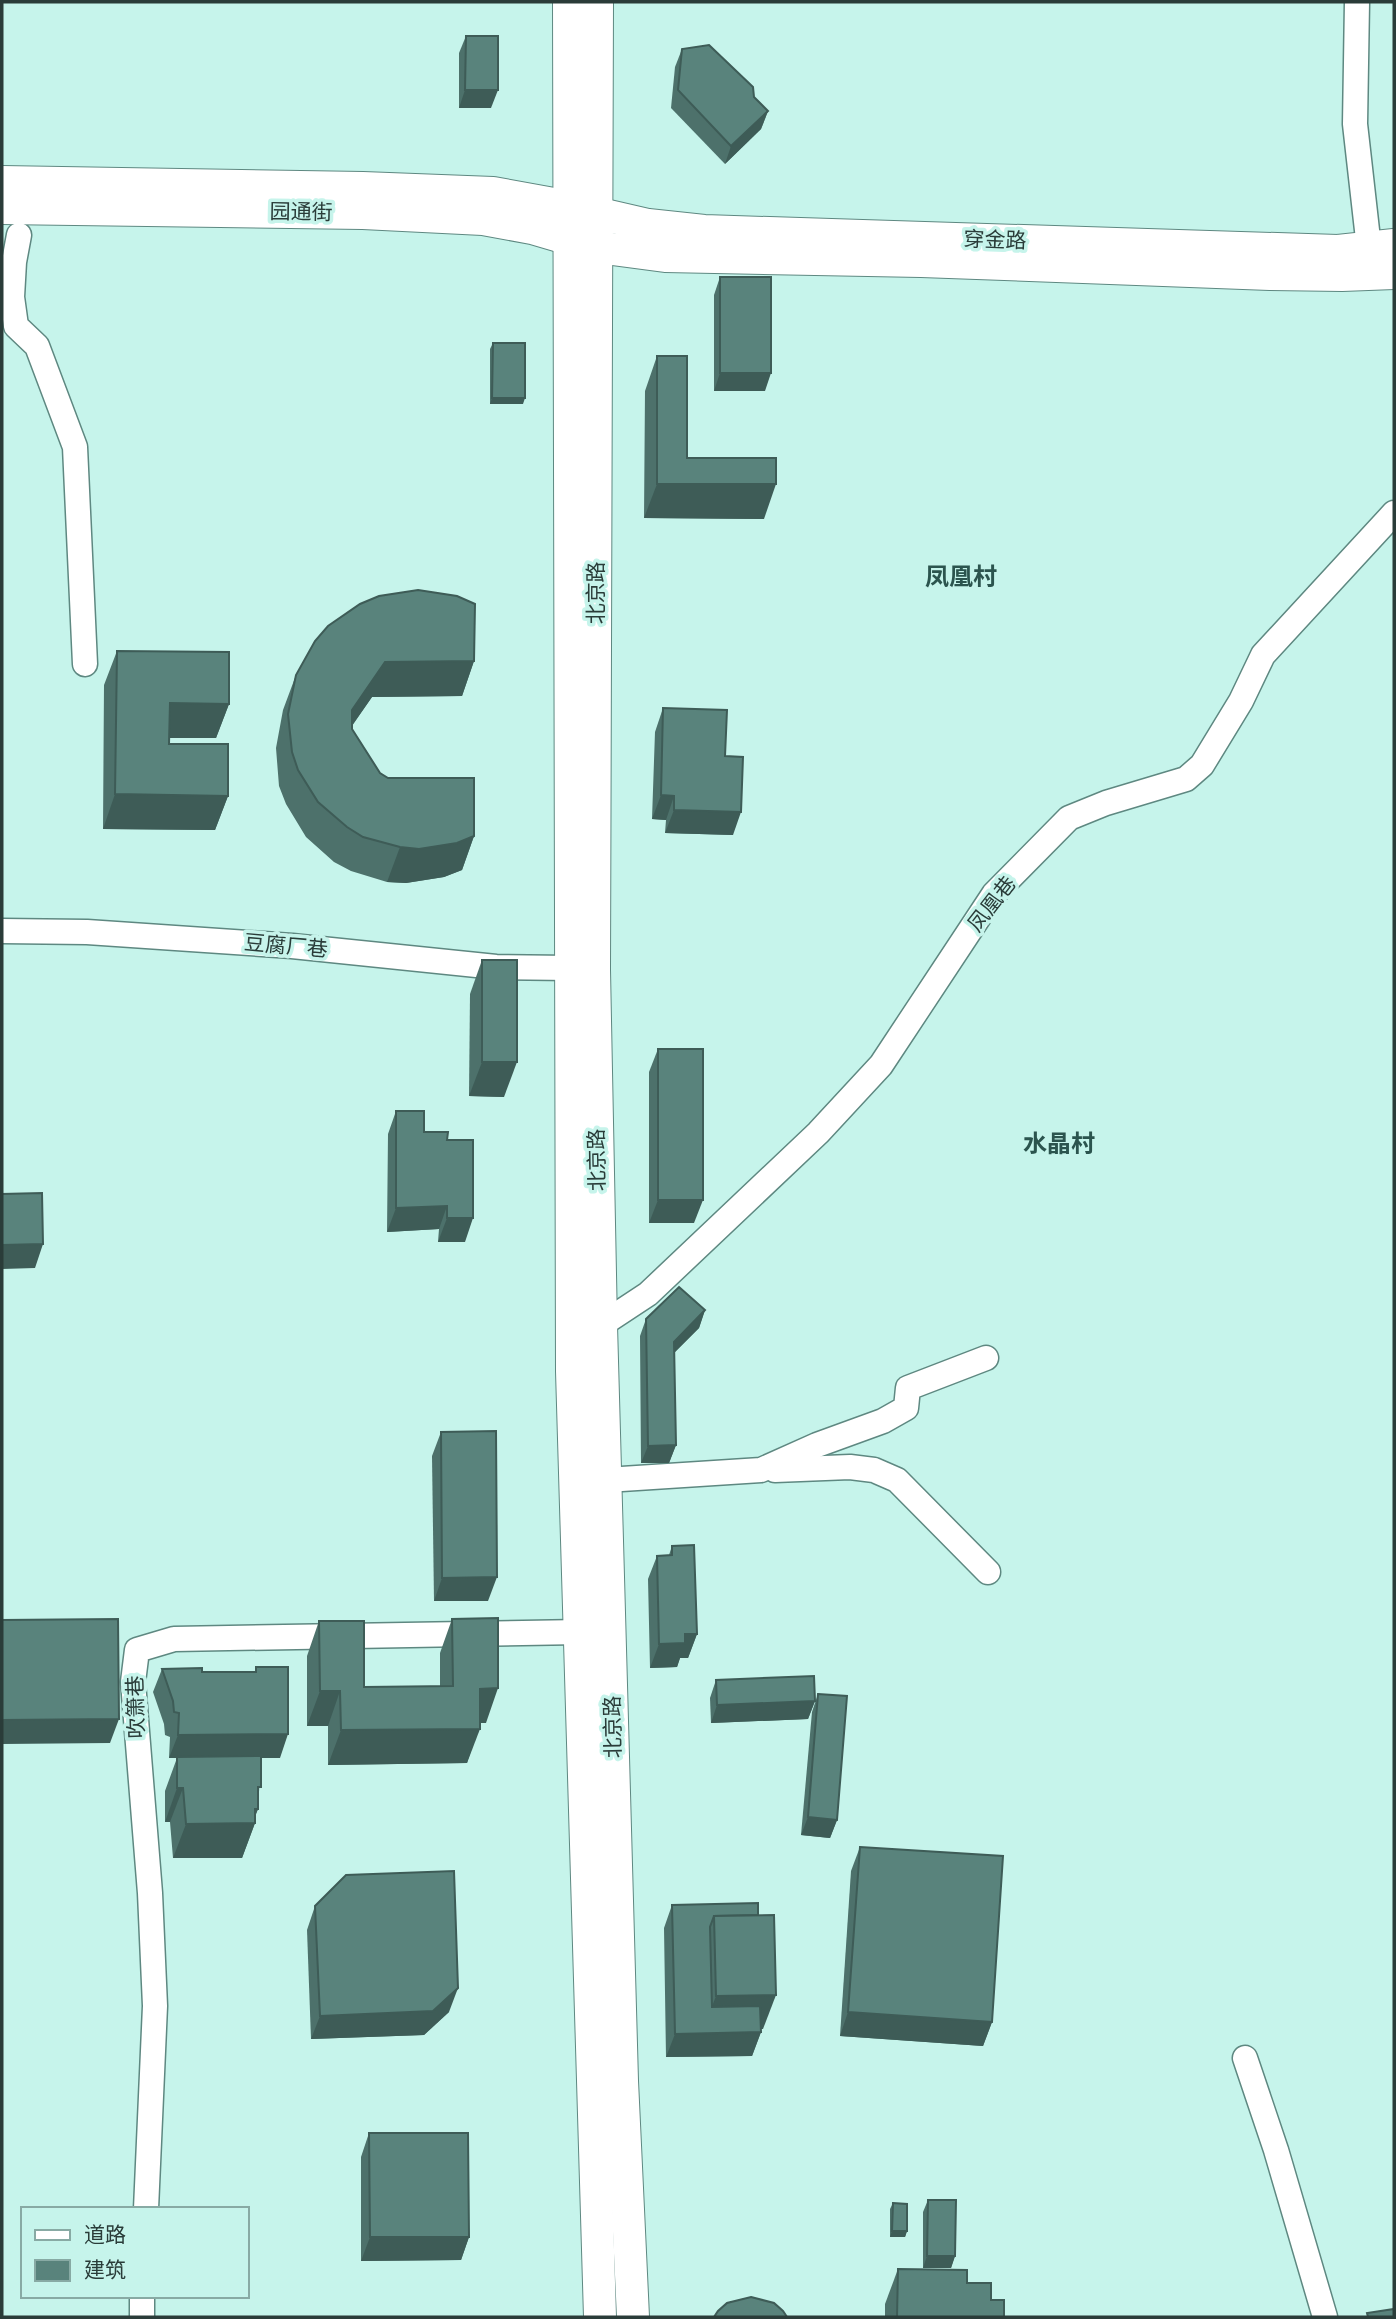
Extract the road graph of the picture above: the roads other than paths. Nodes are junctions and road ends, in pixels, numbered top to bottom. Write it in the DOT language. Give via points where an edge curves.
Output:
graph roads {
  1 [pos="569,2"];
  2 [pos="597,2"];
  3 [pos="1357,2"];
  4 [pos="2,182"];
  5 [pos="363,201"];
  6 [pos="2,208"];
  7 [pos="583,226"];
  8 [pos="19,235"];
  9 [pos="1381,246"];
  10 [pos="1394,273"];
  11 [pos="1394,513"];
  12 [pos="85,664"];
  13 [pos="2,931"];
  14 [pos="570,968"];
  15 [pos="600,1325"];
  16 [pos="986,1358"];
  17 [pos="761,1470"];
  18 [pos="606,1480"];
  19 [pos="988,1572"];
  20 [pos="580,1632"];
  21 [pos="1245,2059"];
  22 [pos="146,2207"];
  23 [pos="142,2298"];
  24 [pos="142,2317"];
  25 [pos="600,2317"];
  26 [pos="632,2317"];
  27 [pos="1325,2317"];
  1 -- 7 [label="main road, 北京路"];
  2 -- 7 [label="main road, 北京路"];
  3 -- 9 [label="street" via="1355,124"];
  4 -- 5 [label="main road, 园通街"];
  5 -- 6 [label="main road, 园通街"];
  5 -- 7 [label="main road, 园通街" via="483,219"];
  7 -- 9 [label="main road, 穿金路" via="1338,251"];
  7 -- 10 [label="main road, 穿金路" via="665,256 1270,274"];
  7 -- 14 [label="main road, 北京路"];
  7 -- 15 [label="main road, 北京路"];
  8 -- 12 [label="street" via="12,297 16,326 37,346 75,447"];
  11 -- 15 [label="street, 凤凰巷" via="1263,655 1202,765 1186,779 1069,818 994,894 881,1065 863,1085 648,1294"];
  13 -- 14 [label="street, 豆腐厂巷" via="114,933 496,967"];
  14 -- 20 [label="main road, 北京路" via="572,1371"];
  15 -- 18 [label="main road, 北京路"];
  16 -- 17 [label="street" via="908,1388 905,1408 883,1421"];
  17 -- 18 [label="street"];
  17 -- 19 [label="street" via="850,1467 874,1470 897,1480"];
  18 -- 26 [label="main road, 北京路"];
  20 -- 22 [label="street, 吹箫巷" via="174,1639 137,1650 133,1682 155,2006"];
  20 -- 25 [label="main road, 北京路"];
  21 -- 27 [label="street"];
  23 -- 24 [label="street"];
}
